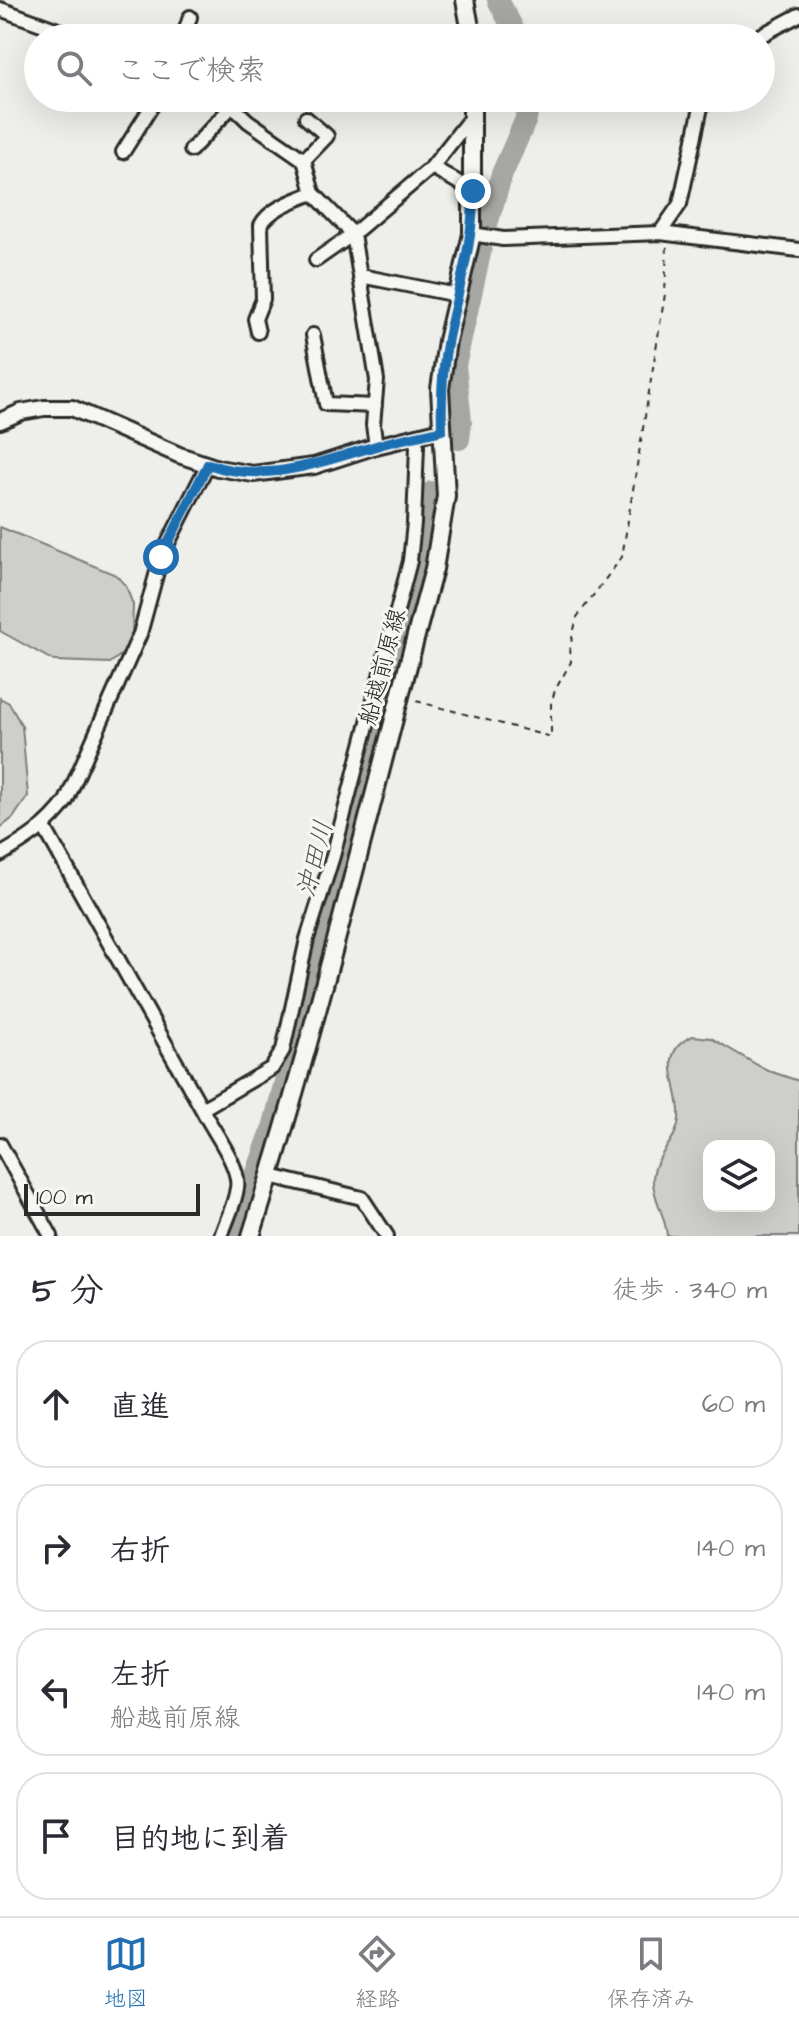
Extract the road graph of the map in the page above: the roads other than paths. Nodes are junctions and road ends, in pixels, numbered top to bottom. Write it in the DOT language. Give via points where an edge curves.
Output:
graph roads {
  1 [pos="465,0"];
  2 [pos="0,9"];
  3 [pos="799,15"];
  4 [pos="185,17"];
  5 [pos="41,24"];
  6 [pos="185,24"];
  7 [pos="469,24"];
  8 [pos="775,28"];
  9 [pos="148,112"];
  10 [pos="221,112"];
  11 [pos="239,112"];
  12 [pos="472,112"];
  13 [pos="700,112"];
  14 [pos="472,116"];
  15 [pos="306,118"];
  16 [pos="191,150"];
  17 [pos="123,152"];
  18 [pos="304,160"];
  19 [pos="432,167"];
  20 [pos="473,191"];
  21 [pos="313,193"];
  22 [pos="353,234"];
  23 [pos="472,234"];
  24 [pos="663,234"];
  25 [pos="799,250"];
  26 [pos="316,260"];
  27 [pos="361,276"];
  28 [pos="457,295"];
  29 [pos="258,332"];
  30 [pos="313,335"];
  31 [pos="375,406"];
  32 [pos="0,421"];
  33 [pos="442,430"];
  34 [pos="414,437"];
  35 [pos="376,446"];
  36 [pos="208,464"];
  37 [pos="44,827"];
  38 [pos="0,855"];
  39 [pos="202,1109"];
  40 [pos="0,1144"];
  41 [pos="270,1176"];
  42 [pos="51,1236"];
  43 [pos="221,1236"];
  44 [pos="251,1236"];
  45 [pos="387,1236"];
  1 -- 7 [label="main road"];
  2 -- 5 [label="street"];
  3 -- 8 [label="street"];
  4 -- 6 [label="street"];
  9 -- 17 [label="street"];
  10 -- 16 [label="street"];
  11 -- 18 [label="street"];
  12 -- 14 [label="main road, 船越前原線"];
  13 -- 24 [label="street" via="680,204"];
  14 -- 19 [label="street"];
  14 -- 20 [label="main road, 船越前原線"];
  15 -- 18 [label="street" via="327,136"];
  18 -- 21 [label="street"];
  19 -- 20 [label="street"];
  19 -- 22 [label="street"];
  20 -- 23 [label="main road, 船越前原線"];
  21 -- 22 [label="street"];
  21 -- 29 [label="street" via="292,201 261,225 263,299 255,319"];
  22 -- 26 [label="street"];
  22 -- 27 [label="street"];
  23 -- 24 [label="street" via="503,239"];
  23 -- 28 [label="main road, 船越前原線"];
  24 -- 25 [label="street"];
  27 -- 28 [label="street"];
  27 -- 31 [label="street" via="377,380"];
  28 -- 33 [label="main road, 船越前原線" via="440,389"];
  30 -- 31 [label="street" via="326,404"];
  31 -- 35 [label="street"];
  32 -- 36 [label="street" via="21,412 72,408"];
  33 -- 34 [label="street"];
  33 -- 41 [label="main road, 船越前原線" via="446,496 434,569"];
  34 -- 35 [label="street"];
  34 -- 39 [label="street" via="410,561 307,939 283,1050 272,1068"];
  35 -- 36 [label="street" via="285,471 253,474"];
  36 -- 37 [label="street" via="161,557 140,634 83,767 66,801"];
  37 -- 38 [label="street"];
  37 -- 39 [label="street"];
  39 -- 43 [label="street" via="238,1178"];
  40 -- 42 [label="street"];
  41 -- 44 [label="main road, 船越前原線"];
  41 -- 45 [label="street" via="362,1198"];
}
